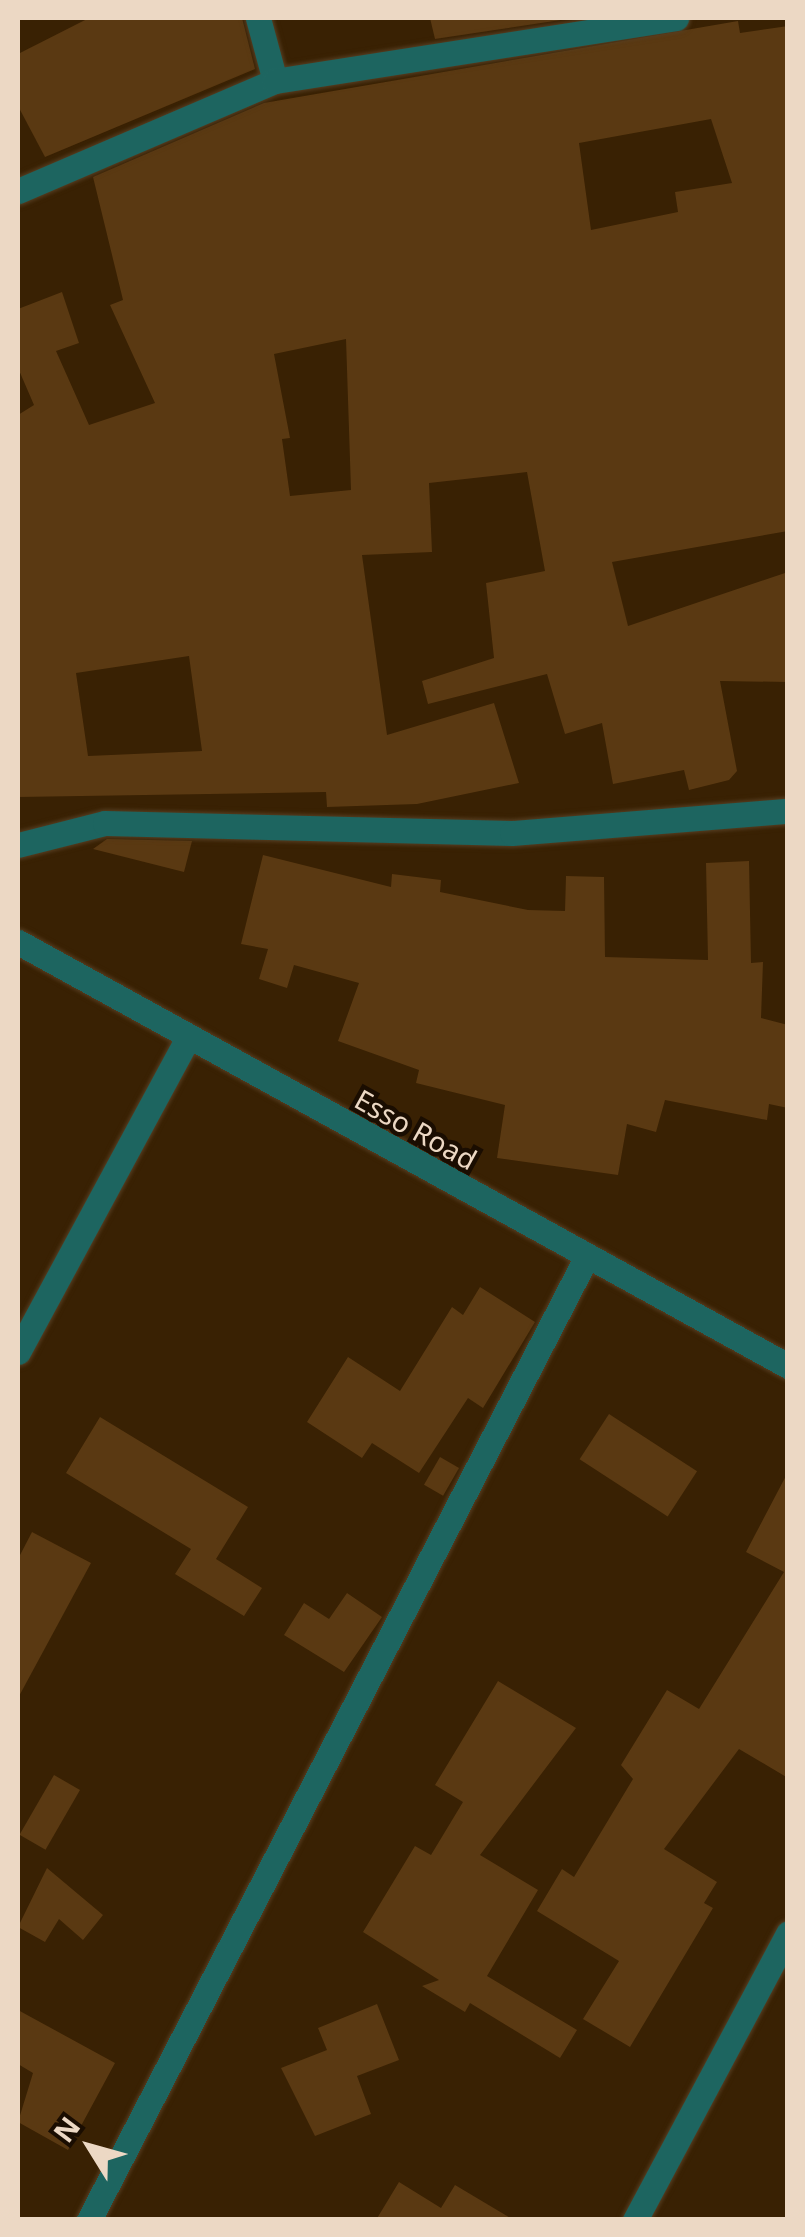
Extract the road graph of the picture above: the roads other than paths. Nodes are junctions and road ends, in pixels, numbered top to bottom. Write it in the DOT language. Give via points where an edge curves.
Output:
graph roads {
  1 [pos="258,18"];
  2 [pos="676,18"];
  3 [pos="275,82"];
  4 [pos="18,191"];
  5 [pos="788,811"];
  6 [pos="18,845"];
  7 [pos="18,942"];
  8 [pos="188,1038"];
  9 [pos="587,1256"];
  10 [pos="18,1352"];
  11 [pos="788,1366"];
  12 [pos="788,1934"];
  13 [pos="88,2220"];
  14 [pos="635,2220"];
  1 -- 3 [label="street"];
  2 -- 3 [label="street"];
  3 -- 4 [label="street"];
  5 -- 6 [label="street" via="512,833 106,823"];
  7 -- 8 [label="street, Esso Road"];
  8 -- 9 [label="street, Esso Road"];
  8 -- 10 [label="street"];
  9 -- 11 [label="street, Esso Road"];
  9 -- 13 [label="street"];
  12 -- 14 [label="street"];
}
